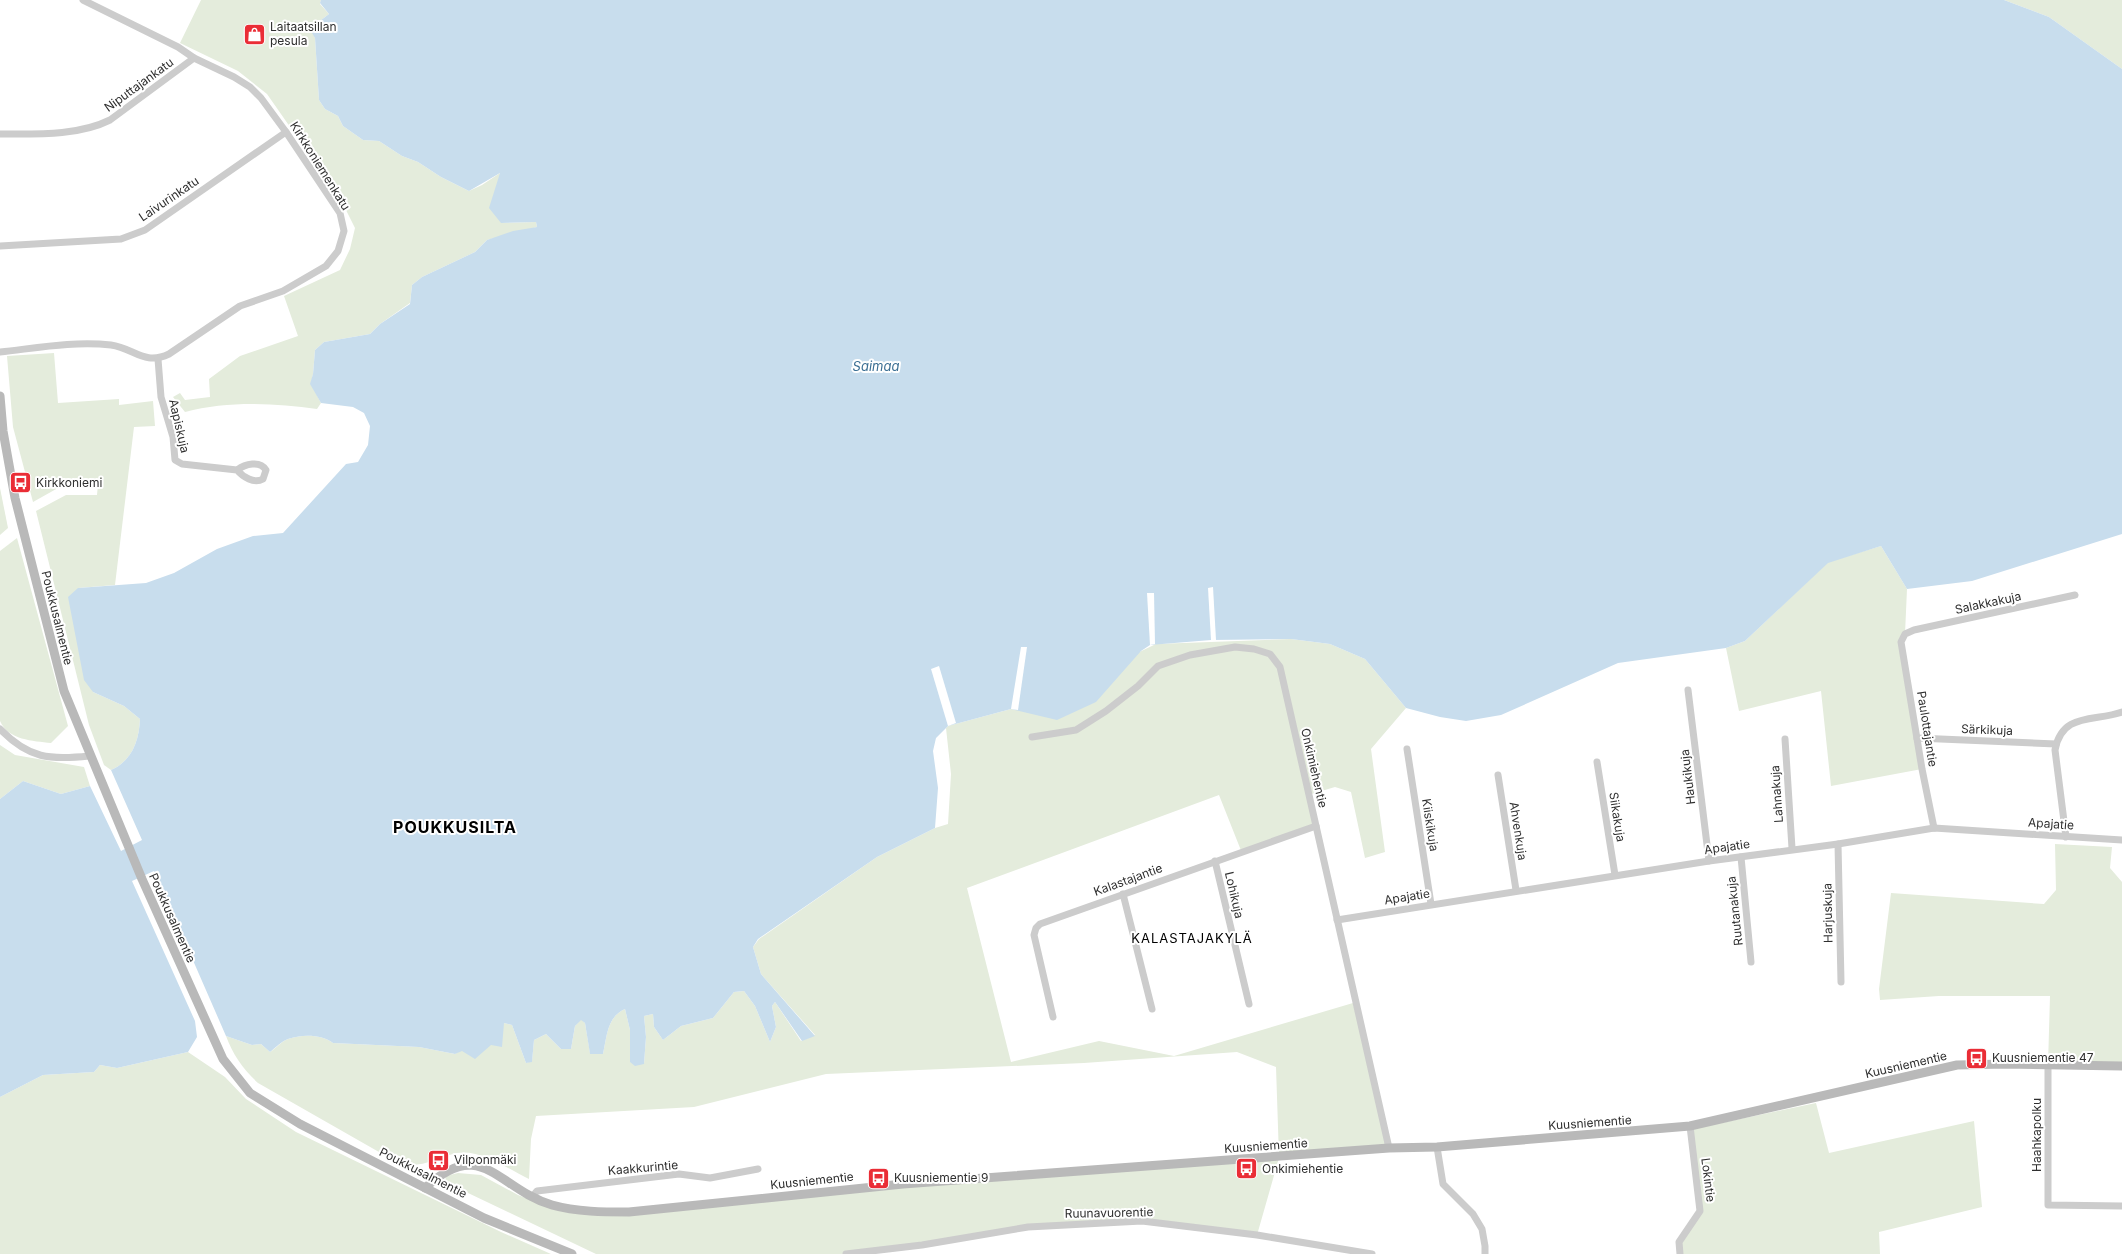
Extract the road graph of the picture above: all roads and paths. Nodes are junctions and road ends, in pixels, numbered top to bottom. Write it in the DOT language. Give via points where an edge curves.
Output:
graph roads {
  1 [pos="83,0"];
  2 [pos="194,58"];
  3 [pos="286,132"];
  4 [pos="0,134"];
  5 [pos="0,246"];
  6 [pos="0,352"];
  7 [pos="158,359"];
  8 [pos="0,396"];
  9 [pos="237,470"];
  10 [pos="2075,595"];
  11 [pos="1905,634"];
  12 [pos="1688,690"];
  13 [pos="2122,712"];
  14 [pos="0,729"];
  15 [pos="1032,737"];
  16 [pos="1917,738"];
  17 [pos="1785,739"];
  18 [pos="2056,744"];
  19 [pos="1407,749"];
  20 [pos="89,756"];
  21 [pos="1597,762"];
  22 [pos="1498,775"];
  23 [pos="1316,826"];
  24 [pos="1934,828"];
  25 [pos="2066,837"];
  26 [pos="2122,840"];
  27 [pos="1838,844"];
  28 [pos="1792,848"];
  29 [pos="1741,857"];
  30 [pos="1215,861"];
  31 [pos="1709,861"];
  32 [pos="1615,875"];
  33 [pos="1516,890"];
  34 [pos="1123,894"];
  35 [pos="1431,904"];
  36 [pos="1337,920"];
  37 [pos="1751,962"];
  38 [pos="1841,982"];
  39 [pos="1249,1004"];
  40 [pos="1152,1009"];
  41 [pos="1053,1017"];
  42 [pos="2048,1065"];
  43 [pos="2122,1066"];
  44 [pos="1690,1126"];
  45 [pos="1437,1147"];
  46 [pos="1389,1148"];
  47 [pos="758,1169"];
  48 [pos="425,1188"];
  49 [pos="533,1196"];
  50 [pos="2122,1206"];
  51 [pos="922,1245"];
  52 [pos="572,1254"];
  53 [pos="846,1254"];
  54 [pos="923,1254"];
  55 [pos="1372,1254"];
  56 [pos="1485,1254"];
  57 [pos="1680,1254"];
  1 -- 2 [label="street, Kirkkoniemenkatu" via="178,47"];
  2 -- 3 [label="street, Kirkkoniemenkatu" via="250,87"];
  2 -- 4 [label="street, Niputtajankatu" via="99,126 39,134"];
  3 -- 5 [label="street, Laivurinkatu" via="145,230 121,238"];
  3 -- 7 [label="street, Kirkkoniemenkatu" via="340,214 344,231 338,251 326,266 283,291 240,306"];
  6 -- 7 [label="street" via="63,344 112,345 146,358"];
  7 -- 9 [label="street, Aapiskuja" via="161,397 174,437 175,460 182,464"];
  8 -- 20 [label="street, Poukkusalmentie" via="3,431 19,514 64,691"];
  10 -- 11 [label="street, Salakkakuja"];
  11 -- 16 [label="street, Paulottajantie" via="1901,642"];
  12 -- 31 [label="street, Haukikuja"];
  13 -- 18 [label="street" via="2074,721 2065,728"];
  14 -- 20 [label="street" via="26,751 60,759"];
  15 -- 23 [label="street, Onkimiehentie" via="1076,730 1106,711 1138,686 1158,666 1190,655 1235,647 1270,654 1280,667"];
  16 -- 18 [label="street, Särkikuja"];
  16 -- 24 [label="street, Paulottajantie"];
  17 -- 28 [label="street, Lahnakuja"];
  18 -- 25 [label="street"];
  19 -- 35 [label="street, Kiiskikuja"];
  20 -- 48 [label="street, Poukkusalmentie" via="217,1050 242,1085 260,1100 300,1124"];
  21 -- 32 [label="street, Siikakuja"];
  22 -- 33 [label="street, Ahvenkuja"];
  23 -- 30 [label="street, Kalastajantie"];
  23 -- 36 [label="street, Onkimiehentie"];
  24 -- 25 [label="street, Apajatie"];
  24 -- 27 [label="street, Apajatie"];
  25 -- 26 [label="street, Apajatie"];
  27 -- 28 [label="street, Apajatie"];
  27 -- 38 [label="street, Harjuskuja"];
  28 -- 29 [label="street, Apajatie"];
  29 -- 31 [label="street, Apajatie"];
  29 -- 37 [label="street, Ruutanakuja"];
  30 -- 34 [label="street, Kalastajantie"];
  30 -- 39 [label="street, Lohikuja"];
  31 -- 32 [label="street, Apajatie"];
  32 -- 33 [label="street, Apajatie"];
  33 -- 35 [label="street, Apajatie"];
  34 -- 40 [label="street"];
  34 -- 41 [label="street, Kalastajantie" via="1040,924 1036,928 1034,935"];
  35 -- 36 [label="street, Apajatie"];
  36 -- 46 [label="street, Onkimiehentie"];
  42 -- 43 [label="street, Kuusniementie"];
  42 -- 44 [label="street, Kuusniementie" via="1957,1065"];
  42 -- 50 [label="street, Haahkapolku" via="2048,1205"];
  44 -- 45 [label="street, Kuusniementie"];
  44 -- 57 [label="street, Lokintie" via="1700,1211 1679,1242"];
  45 -- 46 [label="street, Kuusniementie"];
  45 -- 56 [label="street" via="1443,1184 1473,1214 1482,1229"];
  46 -- 49 [label="street, Kuusniementie" via="904,1184 629,1212 594,1212 552,1205"];
  47 -- 49 [label="street, Kaakkurintie" via="710,1178 679,1174 537,1190"];
  48 -- 49 [label="street, Kuusniementie" via="443,1172 464,1164 480,1166"];
  48 -- 52 [label="street, Poukkusalmentie" via="484,1218"];
  51 -- 53 [label="street, Ruunavuorentie"];
  51 -- 54 [label="street"];
  51 -- 55 [label="street, Ruunavuorentie" via="1028,1227 1142,1221 1257,1235"];
}
